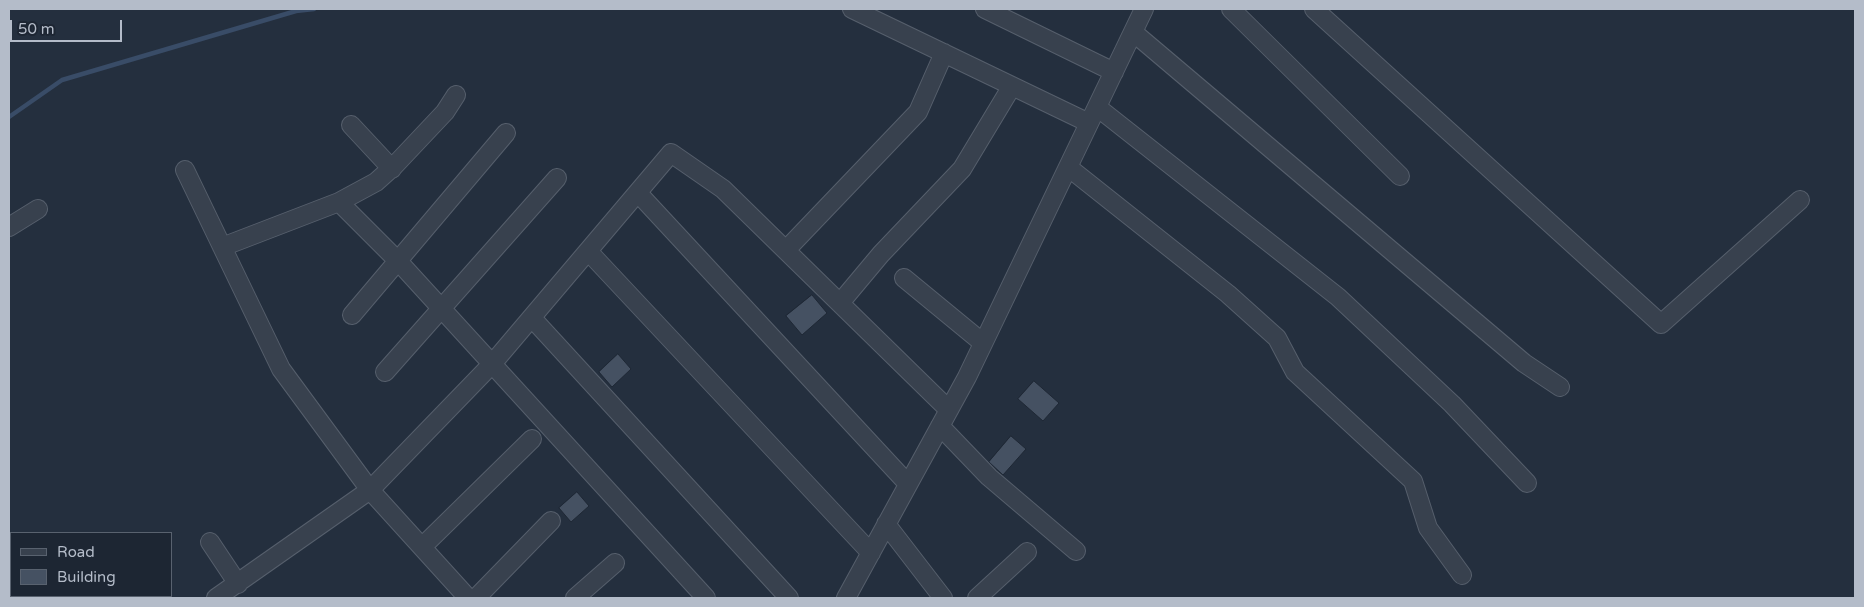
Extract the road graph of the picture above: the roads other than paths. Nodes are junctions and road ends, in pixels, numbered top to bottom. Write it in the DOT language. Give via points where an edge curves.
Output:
graph roads {
  1 [pos="852,9"];
  2 [pos="984,9"];
  3 [pos="1231,9"];
  4 [pos="1314,9"];
  5 [pos="1142,10"];
  6 [pos="1133,32"];
  7 [pos="944,53"];
  8 [pos="1114,72"];
  9 [pos="1012,86"];
  10 [pos="456,95"];
  11 [pos="1097,106"];
  12 [pos="1089,123"];
  13 [pos="351,125"];
  14 [pos="506,133"];
  15 [pos="1068,167"];
  16 [pos="392,169"];
  17 [pos="185,170"];
  18 [pos="1400,176"];
  19 [pos="557,178"];
  20 [pos="638,193"];
  21 [pos="1800,200"];
  22 [pos="340,202"];
  23 [pos="38,209"];
  24 [pos="9,226"];
  25 [pos="222,247"];
  26 [pos="786,250"];
  27 [pos="588,251"];
  28 [pos="398,261"];
  29 [pos="904,278"];
  30 [pos="840,303"];
  31 [pos="441,309"];
  32 [pos="352,315"];
  33 [pos="532,318"];
  34 [pos="983,342"];
  35 [pos="492,364"];
  36 [pos="385,372"];
  37 [pos="1560,387"];
  38 [pos="948,410"];
  39 [pos="940,426"];
  40 [pos="532,439"];
  41 [pos="1527,483"];
  42 [pos="908,484"];
  43 [pos="370,490"];
  44 [pos="550,521"];
  45 [pos="886,524"];
  46 [pos="210,542"];
  47 [pos="422,547"];
  48 [pos="1076,551"];
  49 [pos="1027,552"];
  50 [pos="871,553"];
  51 [pos="615,563"];
  52 [pos="1462,575"];
  53 [pos="238,584"];
  54 [pos="216,598"];
  55 [pos="468,598"];
  56 [pos="476,598"];
  57 [pos="576,598"];
  58 [pos="706,598"];
  59 [pos="790,598"];
  60 [pos="846,598"];
  61 [pos="943,598"];
  62 [pos="976,598"];
  1 -- 7 [label="street"];
  2 -- 8 [label="street"];
  3 -- 18 [label="street"];
  4 -- 21 [label="street" via="1661,324"];
  5 -- 6 [label="street"];
  6 -- 8 [label="street"];
  6 -- 37 [label="street" via="1524,363"];
  7 -- 9 [label="street"];
  7 -- 26 [label="street" via="918,112"];
  8 -- 11 [label="street"];
  9 -- 12 [label="street"];
  9 -- 30 [label="street" via="962,169 881,254"];
  10 -- 16 [label="street" via="445,112"];
  11 -- 12 [label="street"];
  11 -- 41 [label="street" via="1338,297 1452,404"];
  12 -- 15 [label="street"];
  13 -- 16 [label="street"];
  14 -- 28 [label="street"];
  15 -- 34 [label="street"];
  15 -- 52 [label="street" via="1228,294 1277,338 1295,372 1413,482 1428,528"];
  16 -- 22 [label="street"];
  17 -- 25 [label="street"];
  19 -- 31 [label="street"];
  20 -- 26 [label="street" via="672,153 724,189"];
  20 -- 27 [label="street"];
  20 -- 42 [label="street"];
  22 -- 25 [label="street"];
  22 -- 28 [label="street"];
  23 -- 24 [label="street"];
  25 -- 43 [label="street" via="282,369"];
  26 -- 30 [label="street"];
  27 -- 33 [label="street"];
  27 -- 50 [label="street"];
  28 -- 31 [label="street"];
  28 -- 32 [label="street"];
  29 -- 34 [label="street"];
  30 -- 38 [label="street"];
  31 -- 35 [label="street"];
  31 -- 36 [label="street"];
  33 -- 35 [label="street"];
  33 -- 59 [label="street"];
  34 -- 38 [label="street"];
  35 -- 43 [label="street"];
  35 -- 58 [label="street"];
  38 -- 39 [label="street"];
  39 -- 42 [label="street"];
  39 -- 48 [label="street" via="988,477"];
  40 -- 47 [label="street"];
  42 -- 45 [label="street"];
  43 -- 47 [label="street"];
  43 -- 53 [label="street"];
  44 -- 56 [label="street"];
  45 -- 50 [label="street"];
  45 -- 61 [label="street"];
  46 -- 53 [label="street"];
  47 -- 55 [label="street"];
  49 -- 62 [label="street"];
  50 -- 60 [label="street"];
  51 -- 57 [label="street"];
  53 -- 54 [label="street"];
}
